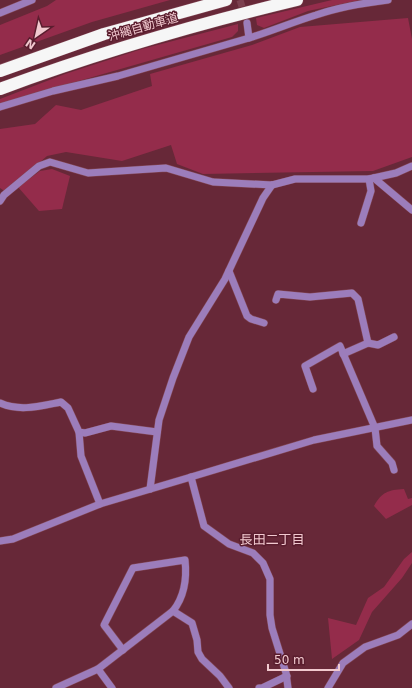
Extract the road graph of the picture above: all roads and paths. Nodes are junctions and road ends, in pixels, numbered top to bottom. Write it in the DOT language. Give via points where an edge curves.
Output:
graph roads {
  1 [pos="32,0"];
  2 [pos="226,0"];
  3 [pos="297,0"];
  4 [pos="388,0"];
  5 [pos="0,12"];
  6 [pos="247,23"];
  7 [pos="249,38"];
  8 [pos="0,71"];
  9 [pos="0,89"];
  10 [pos="0,107"];
  11 [pos="412,166"];
  12 [pos="372,179"];
  13 [pos="272,185"];
  14 [pos="0,200"];
  15 [pos="412,210"];
  16 [pos="361,223"];
  17 [pos="229,271"];
  18 [pos="276,300"];
  19 [pos="264,323"];
  20 [pos="394,337"];
  21 [pos="368,343"];
  22 [pos="343,354"];
  23 [pos="313,389"];
  24 [pos="0,403"];
  25 [pos="412,420"];
  26 [pos="375,428"];
  27 [pos="79,432"];
  28 [pos="157,432"];
  29 [pos="394,470"];
  30 [pos="192,476"];
  31 [pos="150,489"];
  32 [pos="100,504"];
  33 [pos="0,541"];
  34 [pos="173,611"];
  35 [pos="412,624"];
  36 [pos="123,650"];
  37 [pos="98,669"];
  38 [pos="286,676"];
  39 [pos="56,688"];
  40 [pos="112,688"];
  41 [pos="229,688"];
  42 [pos="259,688"];
  43 [pos="288,688"];
  44 [pos="328,688"];
  1 -- 5 [label="street"];
  2 -- 8 [label="highway, 沖縄自動車道" via="104,34"];
  3 -- 9 [label="highway, 沖縄自動車道" via="105,52"];
  4 -- 7 [label="street" via="357,4 315,15"];
  6 -- 7 [label="street"];
  7 -- 10 [label="street"];
  11 -- 12 [label="street"];
  12 -- 13 [label="street" via="295,180"];
  12 -- 15 [label="street"];
  12 -- 16 [label="street" via="372,191"];
  13 -- 14 [label="street" via="213,182 166,168 88,173 50,162 39,166"];
  13 -- 17 [label="street" via="263,198"];
  17 -- 19 [label="street" via="246,316"];
  17 -- 28 [label="street" via="189,337 173,378"];
  18 -- 21 [label="street" via="278,294 310,297 352,293 358,299"];
  20 -- 21 [label="street" via="378,345"];
  21 -- 22 [label="street"];
  22 -- 23 [label="street" via="340,346 305,366"];
  22 -- 26 [label="street"];
  24 -- 27 [label="street" via="8,407 35,408 61,402 68,408"];
  25 -- 26 [label="street"];
  26 -- 29 [label="street" via="377,446 392,463"];
  26 -- 30 [label="street" via="314,440"];
  27 -- 28 [label="street" via="86,433 111,426"];
  27 -- 32 [label="street" via="81,456"];
  28 -- 31 [label="street"];
  30 -- 31 [label="street"];
  30 -- 38 [label="street" via="204,526 229,544 253,553 264,563 270,578 272,628"];
  31 -- 32 [label="street"];
  32 -- 33 [label="street"];
  34 -- 36 [label="street"];
  34 -- 36 [label="street" via="179,603 186,575 185,560 133,568 104,625"];
  34 -- 41 [label="street" via="192,623 198,640 198,652"];
  35 -- 44 [label="street" via="398,635 365,647 343,662"];
  36 -- 37 [label="street"];
  37 -- 39 [label="street"];
  37 -- 40 [label="street"];
  38 -- 42 [label="street"];
  38 -- 43 [label="street"];
}
